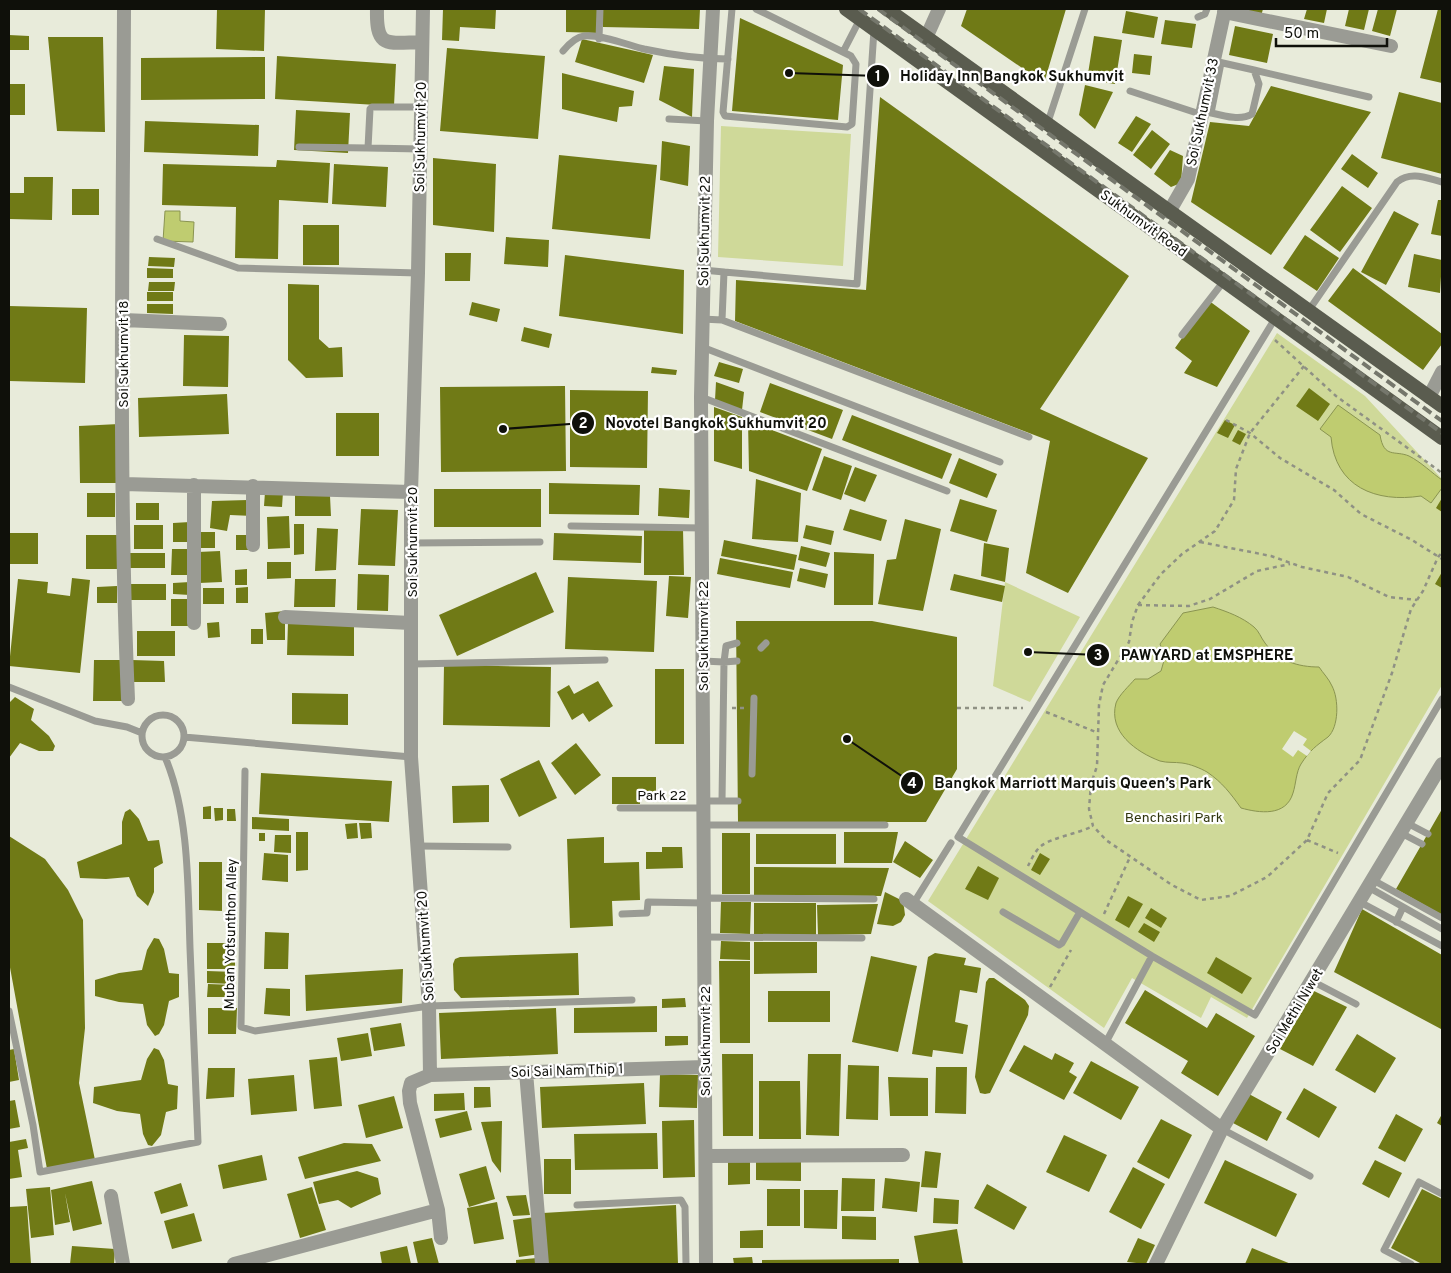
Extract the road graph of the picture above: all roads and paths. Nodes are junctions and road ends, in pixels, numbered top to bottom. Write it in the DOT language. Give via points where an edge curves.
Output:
graph roads {
  1 [pos="124,9"];
  2 [pos="377,9"];
  3 [pos="423,9"];
  4 [pos="600,9"];
  5 [pos="713,9"];
  6 [pos="732,9"];
  7 [pos="756,9"];
  8 [pos="846,9"];
  9 [pos="887,9"];
  10 [pos="939,9"];
  11 [pos="1085,9"];
  12 [pos="1207,9"];
  13 [pos="1224,10"];
  14 [pos="1198,16"];
  15 [pos="860,19"];
  16 [pos="874,30"];
  17 [pos="926,38"];
  18 [pos="599,39"];
  19 [pos="421,42"];
  20 [pos="1391,46"];
  21 [pos="563,51"];
  22 [pos="843,52"];
  23 [pos="914,58"];
  24 [pos="710,59"];
  25 [pos="728,59"];
  26 [pos="1218,62"];
  27 [pos="1254,70"];
  28 [pos="1130,91"];
  29 [pos="1369,97"];
  30 [pos="421,107"];
  31 [pos="1206,113"];
  32 [pos="669,119"];
  33 [pos="707,121"];
  34 [pos="1046,125"];
  35 [pos="299,147"];
  36 [pos="368,148"];
  37 [pos="421,149"];
  38 [pos="1442,182"];
  39 [pos="1169,212"];
  40 [pos="157,238"];
  41 [pos="703,270"];
  42 [pos="724,272"];
  43 [pos="418,273"];
  44 [pos="1224,281"];
  45 [pos="1310,310"];
  46 [pos="1277,317"];
  47 [pos="702,319"];
  48 [pos="122,320"];
  49 [pos="722,320"];
  50 [pos="220,324"];
  51 [pos="1266,334"];
  52 [pos="1182,335"];
  53 [pos="702,347"];
  54 [pos="1304,366"];
  55 [pos="1442,372"];
  56 [pos="701,397"];
  57 [pos="1429,397"];
  58 [pos="1442,406"];
  59 [pos="1216,415"];
  60 [pos="1250,432"];
  61 [pos="1029,437"];
  62 [pos="1442,438"];
  63 [pos="1000,462"];
  64 [pos="1442,473"];
  65 [pos="124,484"];
  66 [pos="194,484"];
  67 [pos="254,486"];
  68 [pos="947,491"];
  69 [pos="411,492"];
  70 [pos="571,526"];
  71 [pos="703,528"];
  72 [pos="540,542"];
  73 [pos="1199,542"];
  74 [pos="412,543"];
  75 [pos="253,545"];
  76 [pos="1442,553"];
  77 [pos="1438,557"];
  78 [pos="1442,559"];
  79 [pos="1291,564"];
  80 [pos="1417,600"];
  81 [pos="1138,605"];
  82 [pos="285,617"];
  83 [pos="194,623"];
  84 [pos="411,623"];
  85 [pos="737,643"];
  86 [pos="606,660"];
  87 [pos="737,661"];
  88 [pos="703,662"];
  89 [pos="724,662"];
  90 [pos="413,664"];
  91 [pos="9,688"];
  92 [pos="754,698"];
  93 [pos="1442,698"];
  94 [pos="128,699"];
  95 [pos="957,708"];
  96 [pos="1026,708"];
  97 [pos="1037,708"];
  98 [pos="1097,732"];
  99 [pos="142,734"];
  100 [pos="184,737"];
  101 [pos="165,757"];
  102 [pos="411,757"];
  103 [pos="1442,764"];
  104 [pos="246,771"];
  105 [pos="752,774"];
  106 [pos="722,801"];
  107 [pos="738,801"];
  108 [pos="704,805"];
  109 [pos="620,808"];
  110 [pos="704,825"];
  111 [pos="885,825"];
  112 [pos="1093,826"];
  113 [pos="1404,828"];
  114 [pos="1428,834"];
  115 [pos="951,843"];
  116 [pos="1422,844"];
  117 [pos="418,846"];
  118 [pos="508,847"];
  119 [pos="1130,857"];
  120 [pos="1022,876"];
  121 [pos="1371,884"];
  122 [pos="874,899"];
  123 [pos="704,900"];
  124 [pos="910,901"];
  125 [pos="1360,902"];
  126 [pos="1403,907"];
  127 [pos="1003,912"];
  128 [pos="1080,912"];
  129 [pos="622,914"];
  130 [pos="1442,918"];
  131 [pos="1396,922"];
  132 [pos="1100,924"];
  133 [pos="1442,929"];
  134 [pos="704,937"];
  135 [pos="862,938"];
  136 [pos="1075,944"];
  137 [pos="1442,946"];
  138 [pos="1152,956"];
  139 [pos="1312,981"];
  140 [pos="1044,999"];
  141 [pos="632,1000"];
  142 [pos="1356,1004"];
  143 [pos="429,1006"];
  144 [pos="9,1011"];
  145 [pos="1104,1044"];
  146 [pos="705,1067"];
  147 [pos="526,1072"];
  148 [pos="430,1075"];
  149 [pos="1222,1129"];
  150 [pos="903,1155"];
  151 [pos="706,1156"];
  152 [pos="1310,1176"];
  153 [pos="1442,1194"];
  154 [pos="111,1196"];
  155 [pos="577,1205"];
  156 [pos="438,1210"];
  157 [pos="441,1238"];
  158 [pos="123,1264"];
  159 [pos="234,1264"];
  160 [pos="542,1264"];
  161 [pos="686,1264"];
  162 [pos="706,1264"];
  163 [pos="1156,1264"];
  164 [pos="1411,1264"];
  1 -- 48 [label="street, Soi Sukhumvit 18"];
  2 -- 19 [label="street" via="377,29 382,39 388,42"];
  3 -- 19 [label="street, Soi Sukhumvit 20"];
  4 -- 18 [label="lane"];
  5 -- 24 [label="street, Soi Sukhumvit 22"];
  6 -- 25 [label="lane"];
  7 -- 22 [label="lane"];
  8 -- 15 [label="main road, Sukhumvit Road"];
  9 -- 17 [label="main road, Sukhumvit Road"];
  10 -- 17 [label="street"];
  11 -- 34 [label="lane"];
  12 -- 14 [label="lane" via="1206,14"];
  13 -- 20 [label="street"];
  13 -- 26 [label="street, Soi Sukhumvit 33"];
  15 -- 16 [label="main road, Sukhumvit Road"];
  15 -- 22 [label="lane"];
  16 -- 23 [label="main road, Sukhumvit Road"];
  16 -- 42 [label="lane" via="857,284"];
  17 -- 23 [label="main road"];
  17 -- 34 [label="main road, Sukhumvit Road"];
  18 -- 21 [label="lane" via="584,36 569,42"];
  18 -- 24 [label="lane" via="689,58"];
  19 -- 30 [label="street, Soi Sukhumvit 20"];
  22 -- 25 [label="lane" via="856,64 853,119 847,127 725,116"];
  23 -- 44 [label="main road, Sukhumvit Road"];
  24 -- 25 [label="lane"];
  24 -- 33 [label="street, Soi Sukhumvit 22"];
  26 -- 27 [label="lane"];
  26 -- 31 [label="street, Soi Sukhumvit 33"];
  27 -- 29 [label="lane"];
  27 -- 31 [label="lane" via="1259,84 1252,114 1237,118"];
  28 -- 31 [label="lane"];
  30 -- 36 [label="lane" via="372,107"];
  30 -- 37 [label="street, Soi Sukhumvit 20"];
  31 -- 39 [label="street, Soi Sukhumvit 33" via="1188,179"];
  32 -- 33 [label="lane"];
  33 -- 41 [label="street, Soi Sukhumvit 22"];
  34 -- 39 [label="main road, Sukhumvit Road"];
  35 -- 36 [label="lane"];
  36 -- 37 [label="lane"];
  37 -- 43 [label="street, Soi Sukhumvit 20"];
  38 -- 45 [label="lane" via="1414,175 1397,182"];
  39 -- 45 [label="main road, Sukhumvit Road"];
  40 -- 43 [label="lane" via="238,268"];
  41 -- 42 [label="lane"];
  41 -- 47 [label="street, Soi Sukhumvit 22"];
  42 -- 49 [label="lane"];
  43 -- 69 [label="street, Soi Sukhumvit 20"];
  44 -- 46 [label="main road, Sukhumvit Road"];
  44 -- 52 [label="lane"];
  45 -- 57 [label="main road, Sukhumvit Road"];
  46 -- 51 [label="lane"];
  46 -- 62 [label="main road, Sukhumvit Road"];
  47 -- 49 [label="lane"];
  47 -- 53 [label="street, Soi Sukhumvit 22"];
  48 -- 50 [label="street"];
  48 -- 65 [label="street, Soi Sukhumvit 18"];
  49 -- 61 [label="lane"];
  51 -- 54 [label="path"];
  51 -- 59 [label="lane"];
  53 -- 56 [label="street, Soi Sukhumvit 22"];
  53 -- 63 [label="lane"];
  54 -- 60 [label="path"];
  54 -- 64 [label="path" via="1336,396"];
  55 -- 57 [label="street"];
  56 -- 68 [label="lane"];
  56 -- 71 [label="street, Soi Sukhumvit 22"];
  57 -- 58 [label="main road, Sukhumvit Road"];
  59 -- 60 [label="path"];
  59 -- 97 [label="lane"];
  60 -- 73 [label="path" via="1236,469 1234,500 1215,531"];
  60 -- 77 [label="path" via="1280,458 1334,490 1362,514"];
  65 -- 66 [label="street"];
  65 -- 94 [label="street, Soi Sukhumvit 18"];
  66 -- 67 [label="street"];
  66 -- 83 [label="street"];
  67 -- 69 [label="street"];
  67 -- 75 [label="street"];
  69 -- 74 [label="street, Soi Sukhumvit 20"];
  70 -- 71 [label="lane"];
  71 -- 88 [label="street, Soi Sukhumvit 22"];
  72 -- 74 [label="lane"];
  73 -- 79 [label="path" via="1270,556"];
  73 -- 81 [label="path" via="1161,574"];
  74 -- 84 [label="street, Soi Sukhumvit 20"];
  76 -- 77 [label="path"];
  77 -- 78 [label="path"];
  77 -- 80 [label="path"];
  79 -- 80 [label="path" via="1348,577 1389,597"];
  79 -- 81 [label="path" via="1257,571 1210,599 1189,606"];
  80 -- 119 [label="path" via="1411,609 1360,760 1328,793 1307,840 1267,877 1230,896 1201,900"];
  81 -- 98 [label="path" via="1129,642 1103,686"];
  82 -- 84 [label="street"];
  84 -- 90 [label="street, Soi Sukhumvit 20"];
  85 -- 89 [label="lane" via="726,646"];
  86 -- 90 [label="lane"];
  87 -- 89 [label="lane"];
  88 -- 89 [label="lane"];
  88 -- 108 [label="street, Soi Sukhumvit 22"];
  89 -- 106 [label="lane"];
  90 -- 102 [label="street, Soi Sukhumvit 20"];
  91 -- 99 [label="lane" via="95,721 119,725"];
  92 -- 105 [label="lane"];
  93 -- 138 [label="lane" via="1254,1015"];
  95 -- 96 [label="path"];
  97 -- 98 [label="path"];
  97 -- 120 [label="lane" via="958,837"];
  98 -- 112 [label="path" via="1097,766 1091,784 1089,809"];
  99 -- 100 [label="lane" via="150,719 164,715 178,720"];
  99 -- 101 [label="lane" via="150,752"];
  100 -- 101 [label="lane" via="179,750"];
  100 -- 102 [label="lane"];
  101 -- 144 [label="lane" via="181,810 189,900 198,1142 40,1172"];
  102 -- 117 [label="street, Soi Sukhumvit 20"];
  103 -- 113 [label="street, Soi Methi Niwet"];
  104 -- 143 [label="lane, Muban Yotsunthon Alley" via="241,1028 255,1031"];
  106 -- 107 [label="lane, Park 22"];
  106 -- 108 [label="lane, Park 22"];
  108 -- 109 [label="lane, Park 22"];
  108 -- 110 [label="street, Soi Sukhumvit 22"];
  110 -- 111 [label="lane"];
  110 -- 123 [label="street, Soi Sukhumvit 22"];
  112 -- 119 [label="path"];
  112 -- 120 [label="path" via="1040,847"];
  113 -- 114 [label="lane"];
  113 -- 116 [label="lane"];
  113 -- 121 [label="street, Soi Methi Niwet"];
  115 -- 124 [label="lane"];
  117 -- 118 [label="lane"];
  117 -- 143 [label="street, Soi Sukhumvit 20"];
  119 -- 132 [label="path"];
  120 -- 128 [label="lane"];
  121 -- 125 [label="street, Soi Methi Niwet"];
  121 -- 126 [label="lane"];
  121 -- 130 [label="lane"];
  122 -- 123 [label="lane"];
  123 -- 129 [label="lane" via="648,902 647,913"];
  123 -- 134 [label="street, Soi Sukhumvit 22"];
  124 -- 140 [label="street"];
  125 -- 131 [label="lane"];
  125 -- 139 [label="street, Soi Methi Niwet"];
  126 -- 131 [label="lane"];
  126 -- 133 [label="lane"];
  127 -- 128 [label="lane" via="1059,945"];
  128 -- 132 [label="lane"];
  131 -- 137 [label="lane"];
  132 -- 138 [label="lane"];
  134 -- 135 [label="lane"];
  134 -- 146 [label="street, Soi Sukhumvit 22"];
  136 -- 140 [label="path"];
  138 -- 145 [label="lane"];
  139 -- 142 [label="lane"];
  139 -- 149 [label="street, Soi Methi Niwet"];
  140 -- 145 [label="street"];
  141 -- 143 [label="lane"];
  143 -- 148 [label="street, Soi Sukhumvit 20"];
  145 -- 149 [label="street"];
  146 -- 147 [label="street, Soi Sai Nam Thip 1"];
  146 -- 151 [label="street, Soi Sukhumvit 22"];
  147 -- 148 [label="street, Soi Sai Nam Thip 1"];
  147 -- 160 [label="street"];
  148 -- 156 [label="street" via="411,1083 409,1091"];
  149 -- 152 [label="lane"];
  149 -- 163 [label="street, Soi Methi Niwet"];
  150 -- 151 [label="street"];
  151 -- 162 [label="street, Soi Sukhumvit 22"];
  153 -- 164 [label="lane" via="1419,1182 1384,1250"];
  154 -- 158 [label="street"];
  155 -- 161 [label="lane" via="681,1200 685,1207"];
  156 -- 157 [label="street"];
  156 -- 159 [label="street"];
}
